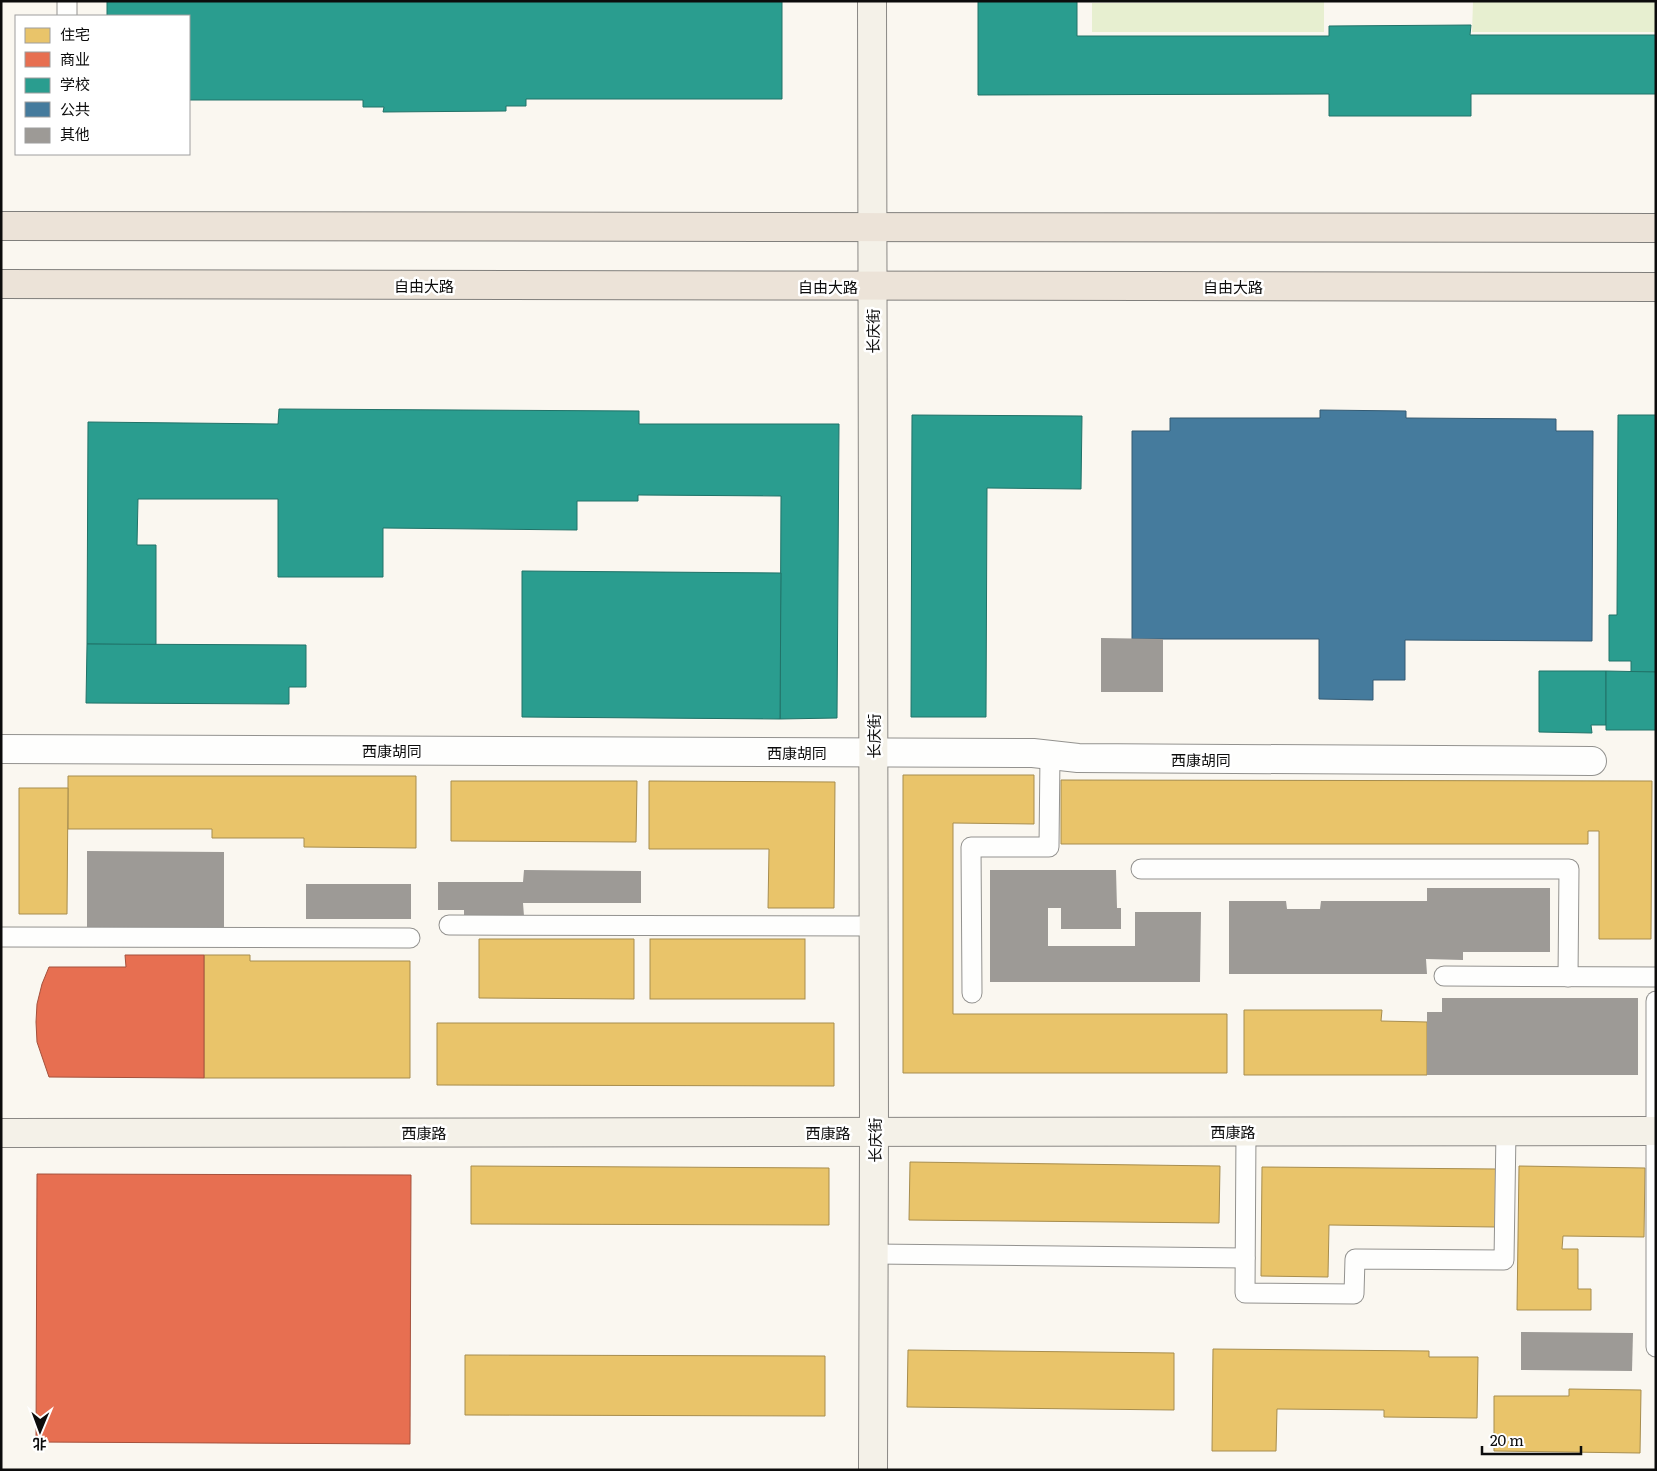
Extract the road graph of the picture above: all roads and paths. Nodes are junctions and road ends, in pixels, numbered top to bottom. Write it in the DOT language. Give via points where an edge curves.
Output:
graph roads {
  1 [pos="67,1"];
  2 [pos="872,1"];
  3 [pos="67,15"];
  4 [pos="1,226"];
  5 [pos="872,227"];
  6 [pos="1656,228"];
  7 [pos="1,284"];
  8 [pos="872,286"];
  9 [pos="1656,287"];
  10 [pos="1,749"];
  11 [pos="874,752"];
  12 [pos="1050,755"];
  13 [pos="1592,761"];
  14 [pos="1141,869"];
  15 [pos="448,925"];
  16 [pos="874,926"];
  17 [pos="1,937"];
  18 [pos="410,938"];
  19 [pos="1444,976"];
  20 [pos="1568,977"];
  21 [pos="1656,977"];
  22 [pos="972,993"];
  23 [pos="1656,1001"];
  24 [pos="1246,1131"];
  25 [pos="1506,1131"];
  26 [pos="1655,1131"];
  27 [pos="874,1132"];
  28 [pos="1,1133"];
  29 [pos="874,1254"];
  30 [pos="1246,1258"];
  31 [pos="1656,1347"];
  32 [pos="873,1470"];
  1 -- 3 [label="lane"];
  2 -- 5 [label="street, 长庆街"];
  4 -- 5 [label="main road"];
  5 -- 6 [label="main road"];
  5 -- 8 [label="street, 长庆街"];
  7 -- 8 [label="main road, 自由大路"];
  8 -- 9 [label="main road, 自由大路"];
  8 -- 11 [label="street, 长庆街"];
  10 -- 11 [label="street, 西康胡同"];
  11 -- 12 [label="street, 西康胡同"];
  11 -- 16 [label="street, 长庆街"];
  12 -- 13 [label="street, 西康胡同" via="1078,758"];
  12 -- 22 [label="lane" via="1050,847 971,848"];
  14 -- 20 [label="lane" via="1569,869"];
  15 -- 16 [label="lane"];
  16 -- 27 [label="street, 长庆街"];
  17 -- 18 [label="lane"];
  19 -- 20 [label="lane"];
  20 -- 21 [label="lane"];
  23 -- 26 [label="lane"];
  24 -- 25 [label="street, 西康路"];
  24 -- 27 [label="street, 西康路"];
  24 -- 30 [label="lane"];
  25 -- 26 [label="street, 西康路"];
  25 -- 30 [label="lane" via="1504,1260 1355,1259 1354,1294 1245,1293"];
  26 -- 31 [label="lane"];
  27 -- 28 [label="street, 西康路"];
  27 -- 29 [label="street, 长庆街"];
  29 -- 30 [label="lane"];
  29 -- 32 [label="street, 长庆街"];
}
